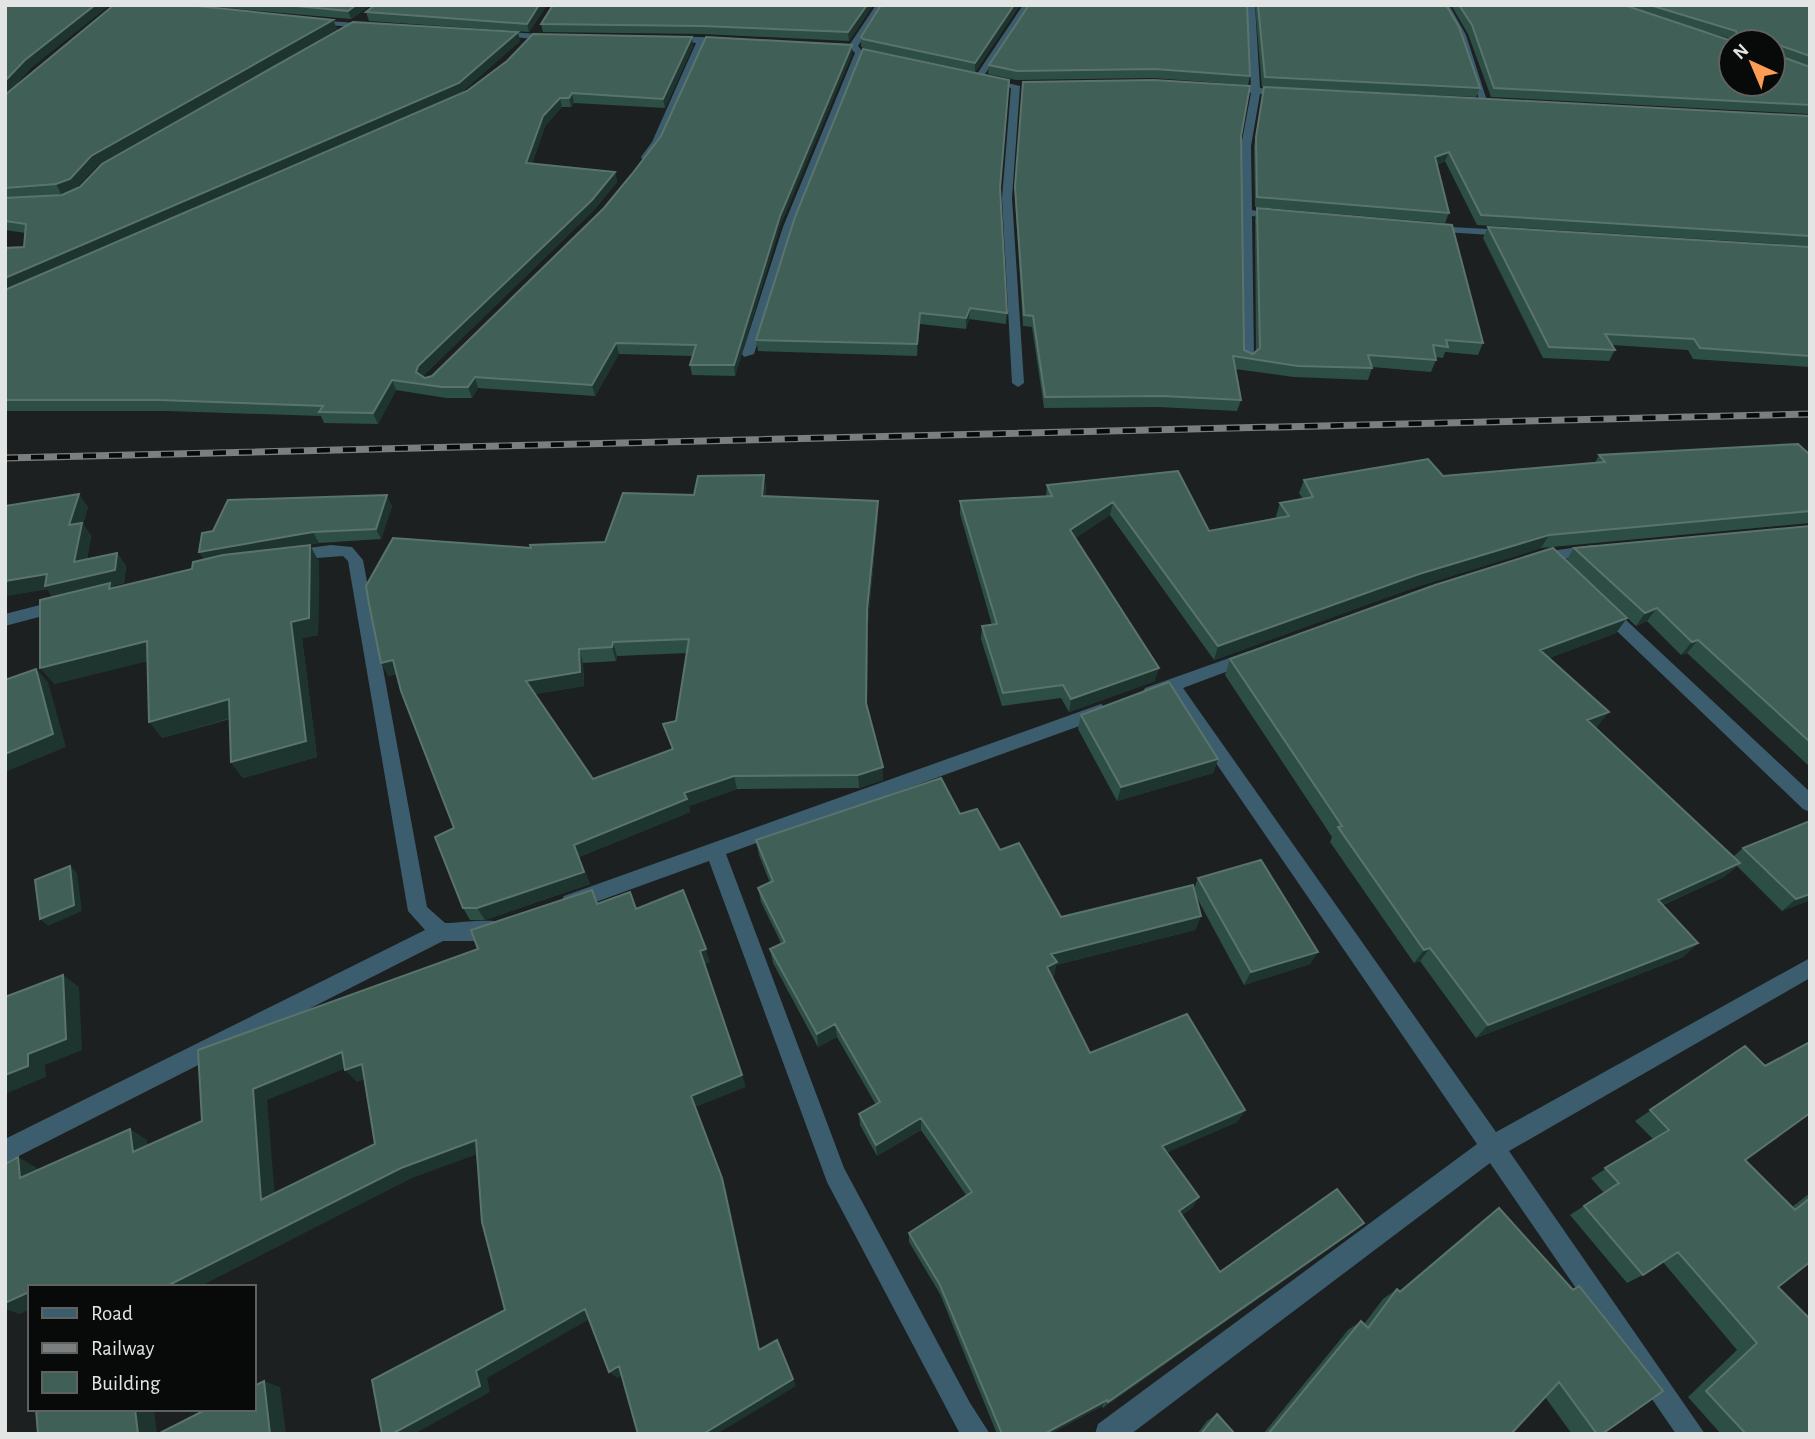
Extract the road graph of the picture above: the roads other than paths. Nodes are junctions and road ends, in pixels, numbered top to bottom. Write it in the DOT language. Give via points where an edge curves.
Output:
graph roads {
  1 [pos="880,5"];
  2 [pos="1027,5"];
  3 [pos="1251,5"];
  4 [pos="1445,5"];
  5 [pos="372,12"];
  6 [pos="299,20"];
  7 [pos="354,25"];
  8 [pos="380,27"];
  9 [pos="540,30"];
  10 [pos="342,32"];
  11 [pos="485,32"];
  12 [pos="569,40"];
  13 [pos="652,40"];
  14 [pos="702,40"];
  15 [pos="743,42"];
  16 [pos="826,46"];
  17 [pos="856,50"];
  18 [pos="520,51"];
  19 [pos="872,55"];
  20 [pos="966,74"];
  21 [pos="979,77"];
  22 [pos="1016,86"];
  23 [pos="1030,86"];
  24 [pos="1231,89"];
  25 [pos="1256,91"];
  26 [pos="1297,93"];
  27 [pos="1473,104"];
  28 [pos="1486,105"];
  29 [pos="1500,105"];
  30 [pos="641,163"];
  31 [pos="1246,212"];
  32 [pos="1287,217"];
  33 [pos="1423,229"];
  34 [pos="1519,234"];
  35 [pos="748,354"];
  36 [pos="1248,359"];
  37 [pos="1018,383"];
  38 [pos="1615,548"];
  39 [pos="1546,555"];
  40 [pos="270,558"];
  41 [pos="1521,563"];
  42 [pos="1567,574"];
  43 [pos="1587,593"];
  44 [pos="78,602"];
  45 [pos="5,620"];
  46 [pos="1263,652"];
  47 [pos="1172,685"];
  48 [pos="1810,804"];
  49 [pos="715,852"];
  50 [pos="549,910"];
  51 [pos="511,923"];
  52 [pos="441,933"];
  53 [pos="1810,967"];
  54 [pos="1494,1146"];
  55 [pos="5,1151"];
  56 [pos="977,1434"];
  57 [pos="1108,1434"];
  58 [pos="1692,1434"];
  1 -- 17 [label="street"];
  2 -- 21 [label="street"];
  3 -- 25 [label="street"];
  4 -- 28 [label="street" via="1462,35"];
  5 -- 7 [label="street"];
  6 -- 7 [label="street"];
  7 -- 8 [label="street"];
  7 -- 10 [label="street"];
  9 -- 11 [label="street"];
  9 -- 12 [label="street"];
  9 -- 18 [label="street"];
  13 -- 14 [label="street"];
  14 -- 15 [label="street"];
  14 -- 30 [label="street" via="657,143"];
  16 -- 17 [label="street"];
  17 -- 19 [label="street"];
  17 -- 35 [label="street" via="788,227"];
  20 -- 21 [label="street"];
  21 -- 22 [label="street"];
  22 -- 23 [label="street"];
  22 -- 37 [label="street" via="1007,198"];
  24 -- 25 [label="street"];
  25 -- 26 [label="street"];
  25 -- 31 [label="street" via="1246,146"];
  27 -- 28 [label="street"];
  28 -- 29 [label="street"];
  31 -- 32 [label="street"];
  31 -- 36 [label="street"];
  33 -- 34 [label="street"];
  38 -- 39 [label="street"];
  39 -- 41 [label="street"];
  39 -- 42 [label="street"];
  40 -- 52 [label="street" via="331,550 347,551 355,560 418,911"];
  43 -- 48 [label="street"];
  44 -- 45 [label="street"];
  46 -- 47 [label="street"];
  47 -- 49 [label="street"];
  47 -- 54 [label="street"];
  49 -- 50 [label="street"];
  49 -- 56 [label="street" via="835,1174"];
  51 -- 52 [label="street" via="485,932"];
  52 -- 55 [label="street"];
  53 -- 54 [label="street"];
  54 -- 57 [label="street"];
  54 -- 58 [label="street"];
}
